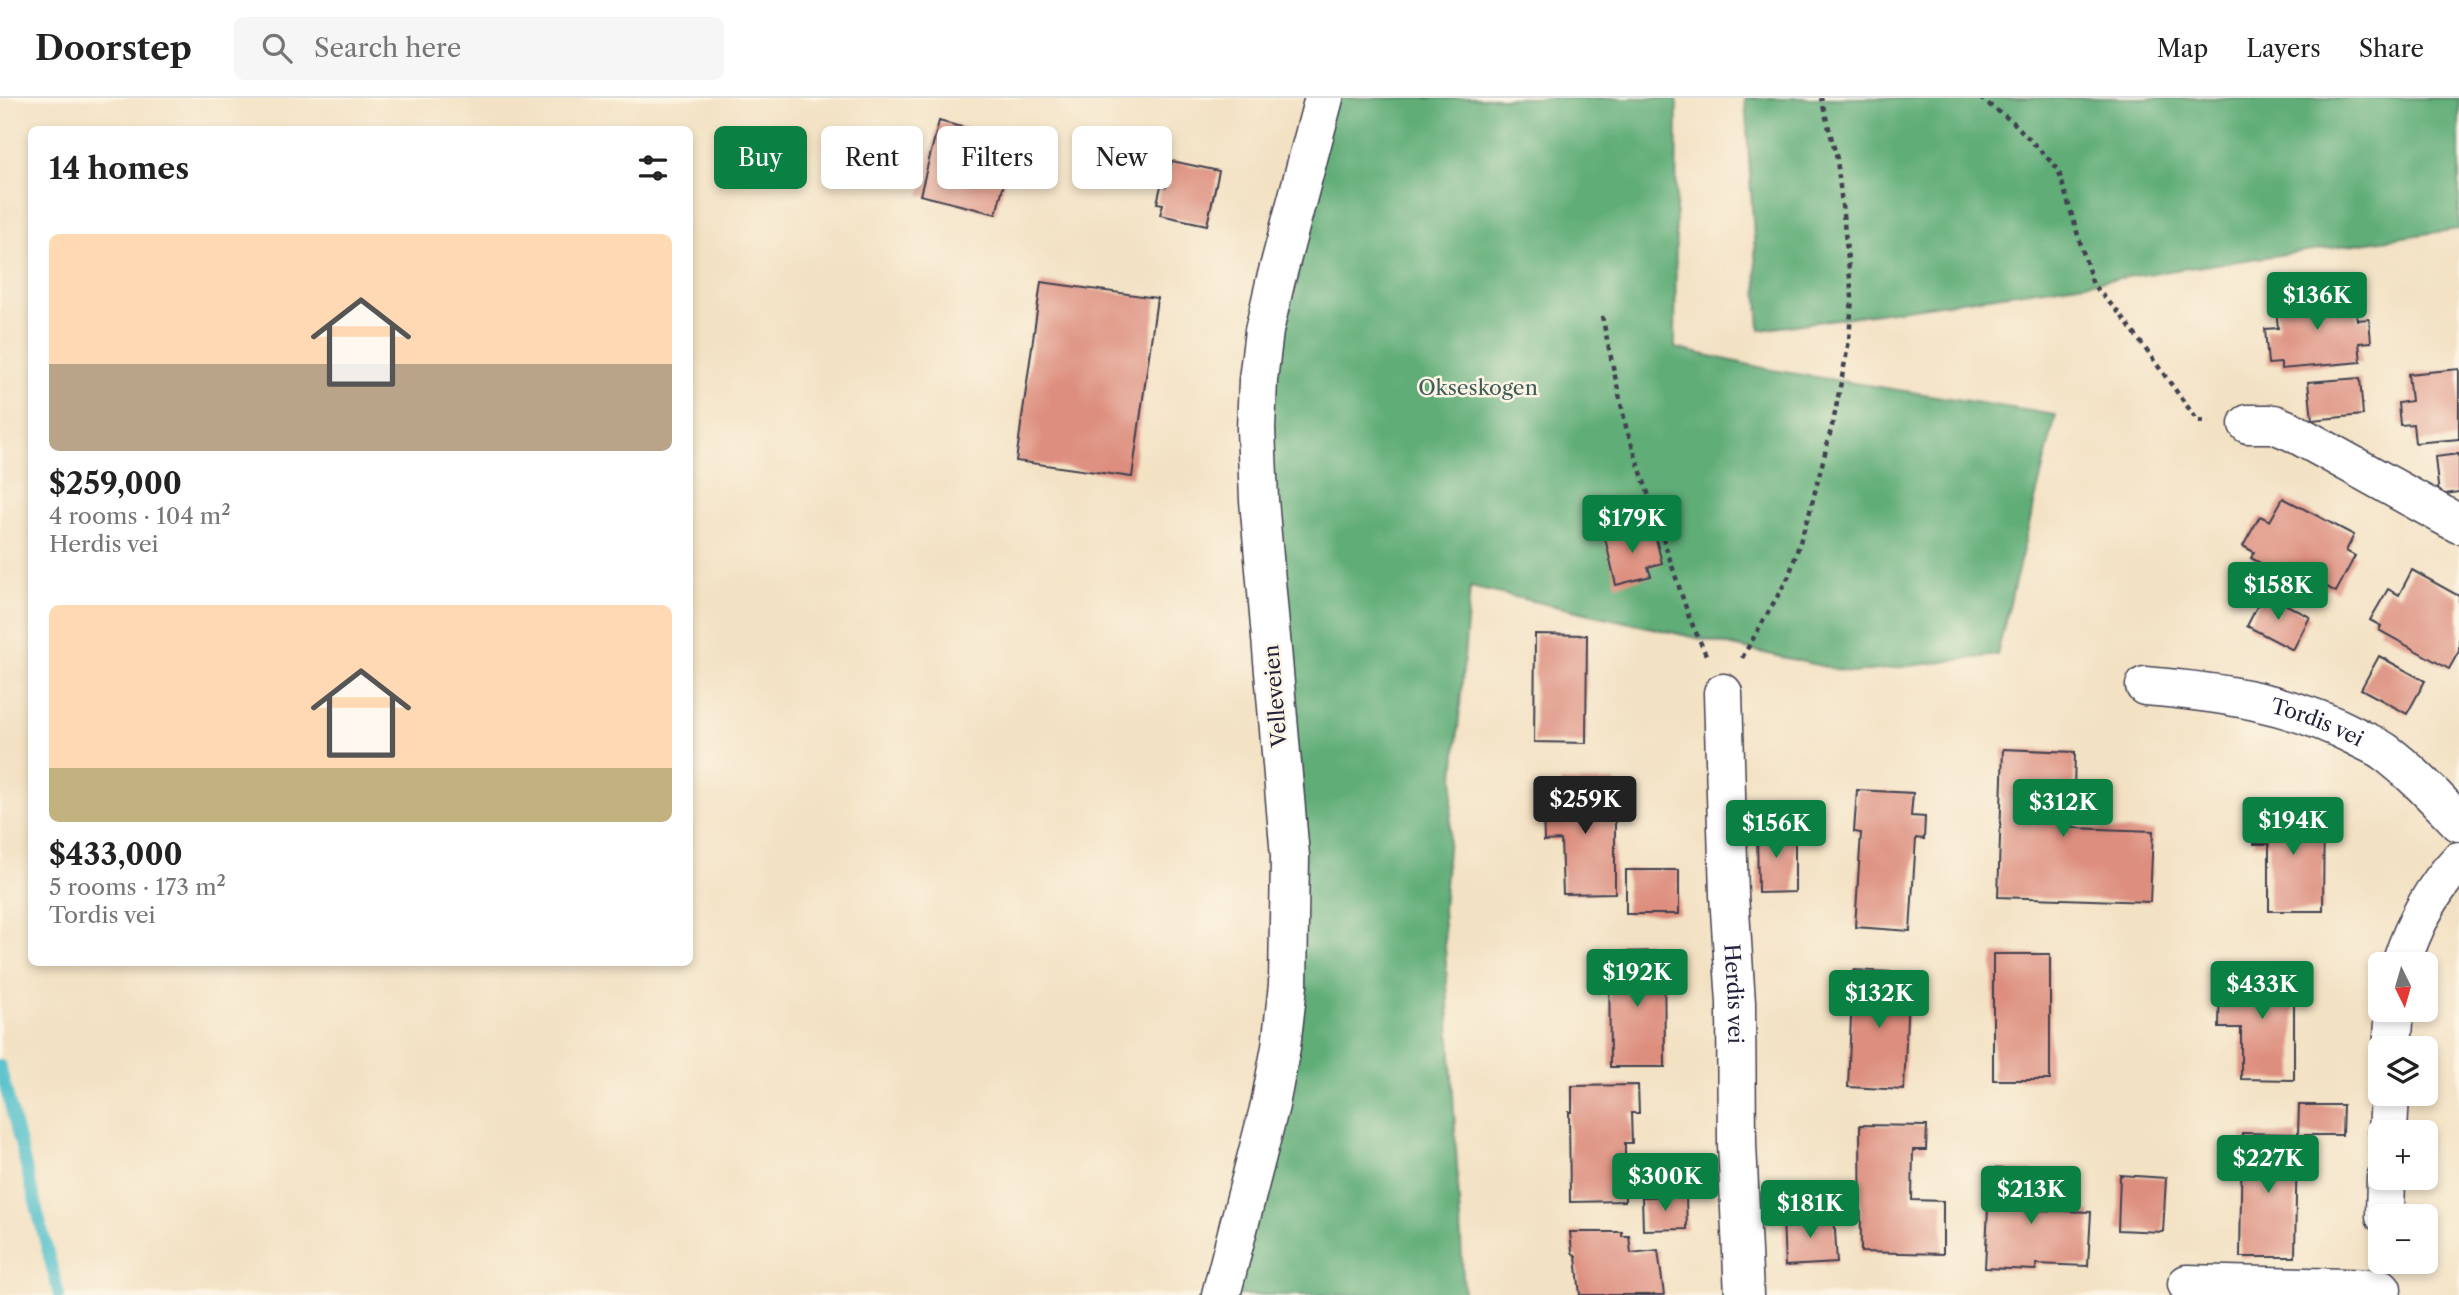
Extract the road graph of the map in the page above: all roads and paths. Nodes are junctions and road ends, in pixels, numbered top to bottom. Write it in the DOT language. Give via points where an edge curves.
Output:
graph roads {
  1 [pos="1324,98"];
  2 [pos="1821,98"];
  3 [pos="1980,98"];
  4 [pos="1602,317"];
  5 [pos="2248,424"];
  6 [pos="2459,524"];
  7 [pos="2146,686"];
  8 [pos="1723,693"];
  9 [pos="2459,822"];
  10 [pos="2459,861"];
  11 [pos="2405,952"];
  12 [pos="2382,1282"];
  13 [pos="2187,1284"];
  14 [pos="1221,1295"];
  15 [pos="1744,1295"];
  1 -- 14 [label="street, Velleveien" via="1264,331 1258,392 1259,500 1290,856 1289,985 1270,1105"];
  2 -- 8 [label="path" via="1836,159 1852,297 1849,341 1824,458 1789,576"];
  3 -- 5 [label="path" via="2013,122 2058,169 2093,285 2120,314 2198,421"];
  4 -- 8 [label="path" via="1626,427 1689,617"];
  5 -- 6 [label="street" via="2274,424 2293,432"];
  7 -- 9 [label="street, Tordis vei" via="2258,700 2329,723 2384,751"];
  8 -- 15 [label="street, Herdis vei"];
  10 -- 11 [label="street" via="2417,921"];
  12 -- 13 [label="street"];
}
